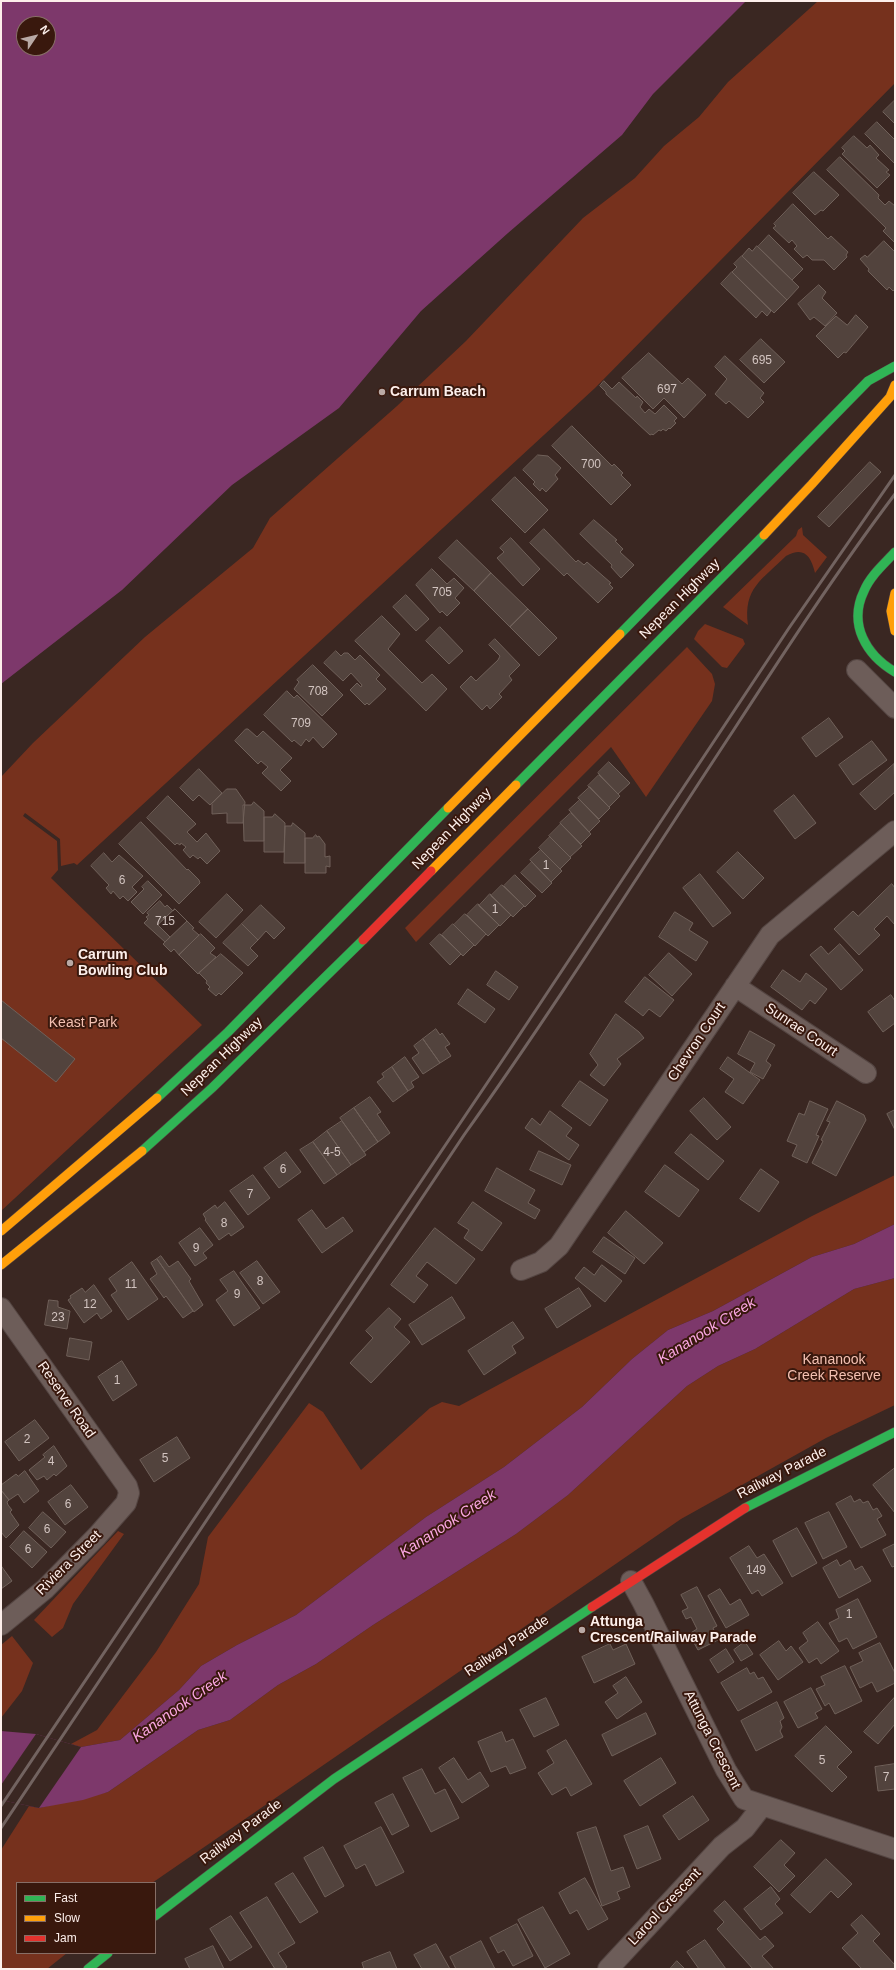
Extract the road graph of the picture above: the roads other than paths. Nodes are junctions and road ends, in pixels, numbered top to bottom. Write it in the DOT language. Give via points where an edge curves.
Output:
graph roads {
  1 [pos="895,366"];
  2 [pos="895,386"];
  3 [pos="895,552"];
  4 [pos="895,594"];
  5 [pos="895,631"];
  6 [pos="857,670"];
  7 [pos="895,672"];
  8 [pos="895,708"];
  9 [pos="895,831"];
  10 [pos="735,986"];
  11 [pos="866,1073"];
  12 [pos="1,1231"];
  13 [pos="1,1265"];
  14 [pos="521,1270"];
  15 [pos="1,1308"];
  16 [pos="895,1432"];
  17 [pos="129,1493"];
  18 [pos="631,1581"];
  19 [pos="1,1625"];
  20 [pos="755,1803"];
  21 [pos="895,1849"];
  22 [pos="156,1915"];
  23 [pos="107,1954"];
  24 [pos="88,1969"];
  25 [pos="608,1969"];
  1 -- 12 [label="main road, Nepean Highway" via="868,381 722,535 228,1032 181,1077"];
  2 -- 13 [label="main road, Nepean Highway" via="890,397 837,456 379,924 212,1088 151,1143"];
  3 -- 7 [label="main road" via="870,580 863,593 858,613 862,640 871,654"];
  4 -- 5 [label="main road" via="892,606"];
  6 -- 8 [label="street"];
  9 -- 10 [label="street, Chevron Court" via="770,935"];
  10 -- 11 [label="street, Sunrae Court"];
  10 -- 14 [label="street, Chevron Court" via="559,1246 541,1262"];
  15 -- 17 [label="street, Reserve Road" via="127,1486"];
  16 -- 18 [label="main road, Railway Parade" via="738,1511"];
  17 -- 19 [label="street, Riviera Street" via="126,1503 97,1536 45,1589"];
  18 -- 20 [label="street, Attunga Crescent" via="737,1791 744,1799"];
  18 -- 22 [label="main road, Railway Parade" via="334,1779"];
  20 -- 21 [label="street, Attunga Crescent"];
  20 -- 25 [label="street, Larool Crescent" via="722,1846"];
  23 -- 24 [label="main road"];
}
